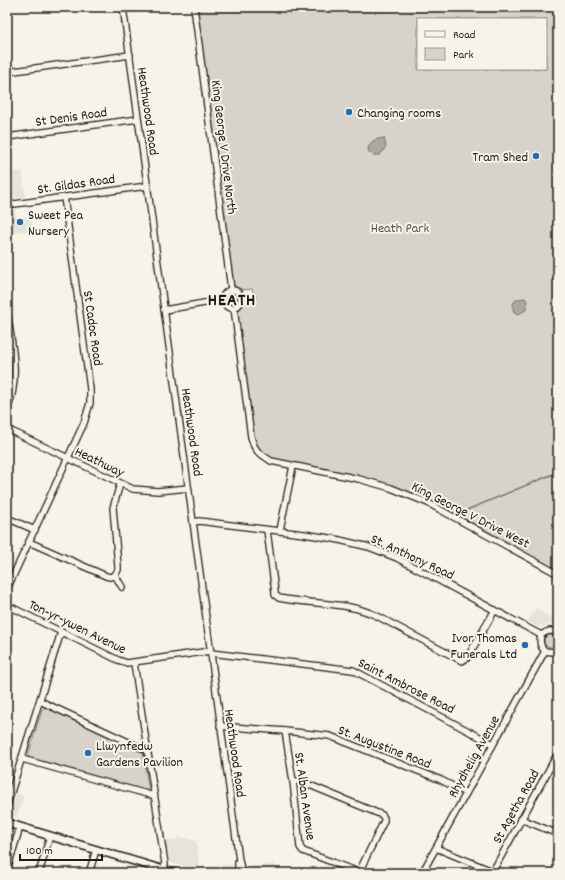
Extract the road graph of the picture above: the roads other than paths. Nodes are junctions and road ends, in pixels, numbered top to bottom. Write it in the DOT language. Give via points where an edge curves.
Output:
graph roads {
  1 [pos="123,7"];
  2 [pos="194,7"];
  3 [pos="130,55"];
  4 [pos="7,72"];
  5 [pos="138,119"];
  6 [pos="7,137"];
  7 [pos="147,186"];
  8 [pos="64,197"];
  9 [pos="7,205"];
  10 [pos="231,289"];
  11 [pos="222,300"];
  12 [pos="234,308"];
  13 [pos="7,309"];
  14 [pos="164,310"];
  15 [pos="7,410"];
  16 [pos="7,429"];
  17 [pos="67,458"];
  18 [pos="293,466"];
  19 [pos="120,484"];
  20 [pos="188,488"];
  21 [pos="7,518"];
  22 [pos="193,522"];
  23 [pos="35,530"];
  24 [pos="267,530"];
  25 [pos="280,530"];
  26 [pos="29,542"];
  27 [pos="558,574"];
  28 [pos="115,576"];
  29 [pos="122,587"];
  30 [pos="7,589"];
  31 [pos="7,605"];
  32 [pos="495,610"];
  33 [pos="61,632"];
  34 [pos="557,632"];
  35 [pos="541,636"];
  36 [pos="558,649"];
  37 [pos="545,651"];
  38 [pos="210,652"];
  39 [pos="134,663"];
  40 [pos="40,701"];
  41 [pos="220,726"];
  42 [pos="285,731"];
  43 [pos="493,744"];
  44 [pos="147,749"];
  45 [pos="558,752"];
  46 [pos="22,758"];
  47 [pos="293,781"];
  48 [pos="466,793"];
  49 [pos="154,796"];
  50 [pos="7,805"];
  51 [pos="521,819"];
  52 [pos="7,823"];
  53 [pos="20,827"];
  54 [pos="558,834"];
  55 [pos="50,836"];
  56 [pos="436,848"];
  57 [pos="96,850"];
  58 [pos="239,860"];
  59 [pos="7,870"];
  60 [pos="164,870"];
  61 [pos="495,872"];
  62 [pos="39,873"];
  63 [pos="89,873"];
  64 [pos="174,873"];
  65 [pos="238,873"];
  66 [pos="242,873"];
  67 [pos="360,873"];
  68 [pos="422,873"];
  1 -- 3 [label="street, Heathwood Road"];
  2 -- 10 [label="street, King George V Drive North"];
  3 -- 4 [label="street"];
  3 -- 5 [label="street, Heathwood Road"];
  5 -- 6 [label="street, St Denis Road"];
  5 -- 7 [label="street, Heathwood Road"];
  7 -- 8 [label="street, St. Gildas Road"];
  7 -- 14 [label="street, Heathwood Road"];
  8 -- 9 [label="street, St. Gildas Road"];
  8 -- 17 [label="street, St Cadoc Road" via="91,396 86,417"];
  10 -- 11 [label="street" via="223,294"];
  10 -- 12 [label="street" via="236,290 241,297 240,303"];
  11 -- 12 [label="street" via="227,307"];
  11 -- 14 [label="street"];
  12 -- 18 [label="street, King George V Drive West" via="252,442 266,459"];
  13 -- 15 [label="street" via="15,374"];
  14 -- 20 [label="street, Heathwood Road"];
  16 -- 17 [label="street, Heathway"];
  17 -- 19 [label="street, Heathway"];
  17 -- 23 [label="street, St Cadoc Road"];
  18 -- 25 [label="street"];
  18 -- 27 [label="street, King George V Drive West" via="359,479 409,495"];
  19 -- 20 [label="street, Heathway" via="152,492"];
  19 -- 28 [label="street" via="113,508 118,566"];
  20 -- 22 [label="street, Heathwood Road"];
  21 -- 23 [label="street"];
  22 -- 24 [label="street, St. Anthony Road"];
  22 -- 38 [label="street, Heathwood Road"];
  23 -- 26 [label="street, St Cadoc Road"];
  24 -- 25 [label="street, St. Anthony Road"];
  24 -- 32 [label="street" via="274,592 279,598 346,606 365,611 462,661 467,658"];
  25 -- 32 [label="street, St. Anthony Road" via="360,544 381,551"];
  26 -- 28 [label="street" via="106,576"];
  26 -- 30 [label="street, St Cadoc Road"];
  28 -- 29 [label="street"];
  31 -- 33 [label="street, Ton-yr-ywen Avenue"];
  32 -- 35 [label="street, St. Anthony Road"];
  33 -- 39 [label="street, Ton-yr-ywen Avenue" via="123,662"];
  33 -- 40 [label="street"];
  34 -- 35 [label="street" via="548,631"];
  35 -- 37 [label="street" via="540,643"];
  36 -- 37 [label="street" via="553,652"];
  37 -- 43 [label="street, Rhydhelig Avenue"];
  38 -- 39 [label="street, Ton-yr-ywen Avenue"];
  38 -- 41 [label="street, Heathwood Road"];
  38 -- 43 [label="street, Saint Ambrose Road" via="353,670"];
  39 -- 44 [label="street"];
  40 -- 44 [label="street"];
  40 -- 46 [label="street"];
  41 -- 42 [label="street, St. Augustine Road"];
  41 -- 58 [label="street, Heathwood Road"];
  42 -- 47 [label="street, St. Alban Avenue"];
  42 -- 48 [label="street, St. Augustine Road" via="330,736 441,780"];
  43 -- 48 [label="street, Rhydhelig Avenue"];
  44 -- 49 [label="street"];
  45 -- 51 [label="street, St Agetha Road"];
  46 -- 49 [label="street"];
  46 -- 50 [label="street"];
  47 -- 67 [label="street, St. Alban Avenue" via="300,847"];
  47 -- 67 [label="street" via="300,781 382,815 384,821"];
  48 -- 56 [label="street, Rhydhelig Avenue"];
  49 -- 60 [label="street"];
  51 -- 54 [label="street"];
  51 -- 61 [label="street, St Agetha Road"];
  52 -- 53 [label="main road"];
  53 -- 55 [label="main road"];
  53 -- 59 [label="street"];
  55 -- 57 [label="main road"];
  55 -- 62 [label="street"];
  56 -- 61 [label="street"];
  56 -- 68 [label="street, Rhydhelig Avenue"];
  57 -- 60 [label="main road"];
  57 -- 63 [label="street"];
  58 -- 65 [label="street, Heathwood Road"];
  58 -- 66 [label="street, Heathwood Road"];
  60 -- 64 [label="main road"];
}
